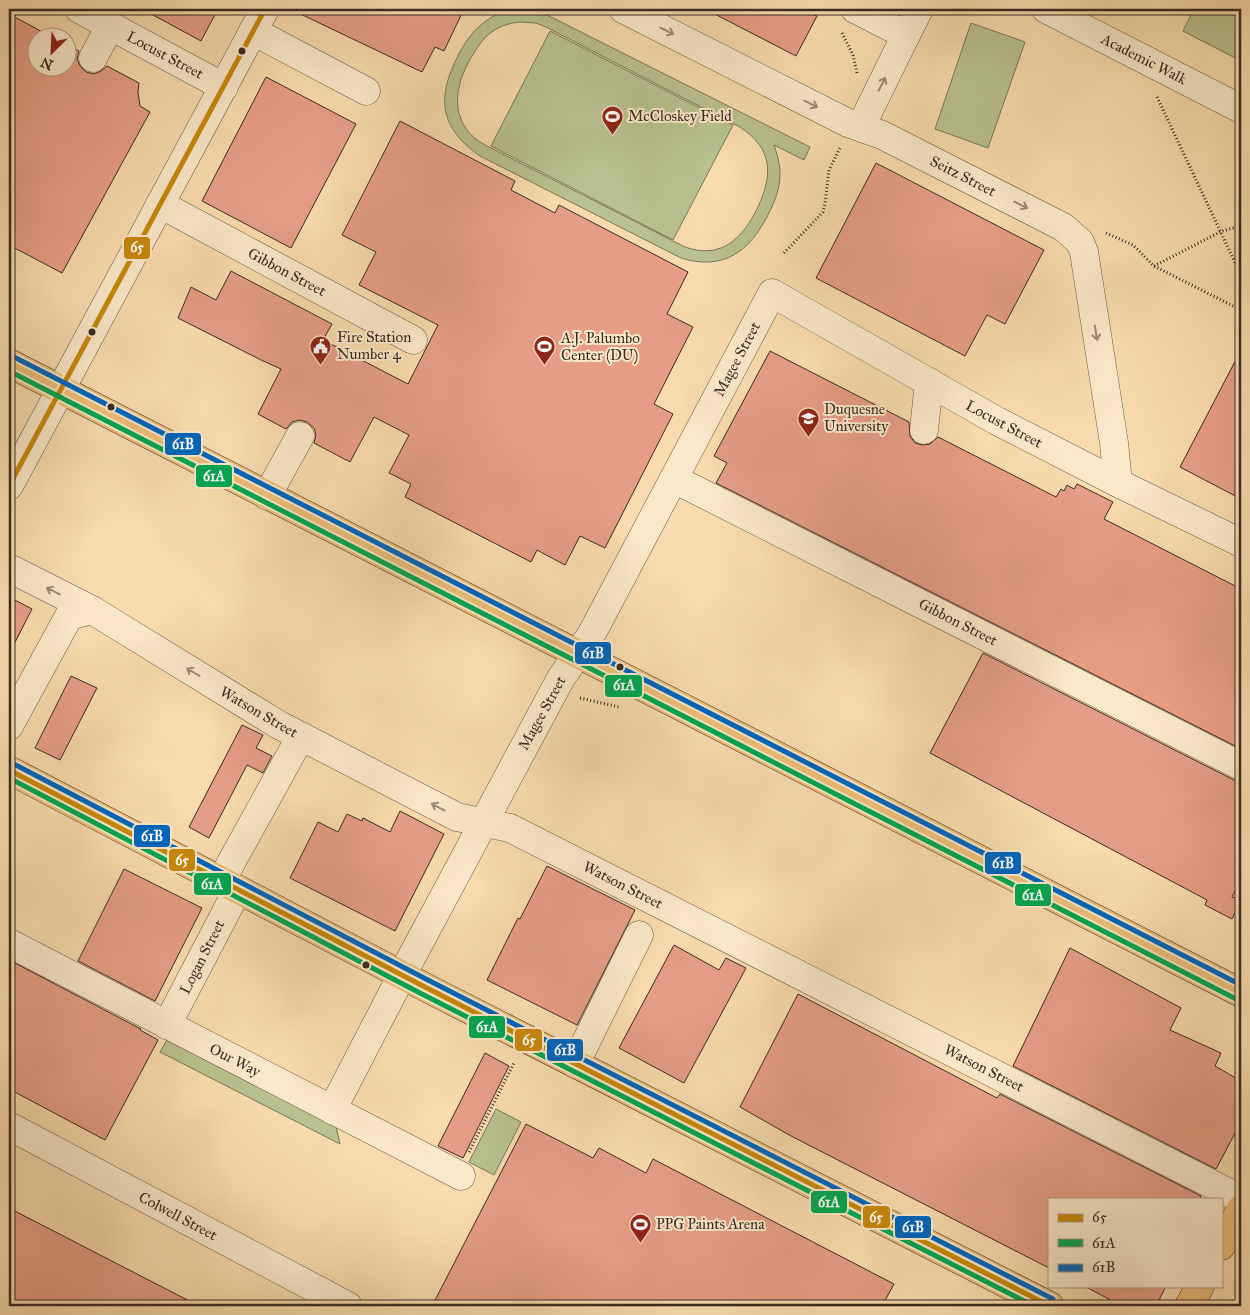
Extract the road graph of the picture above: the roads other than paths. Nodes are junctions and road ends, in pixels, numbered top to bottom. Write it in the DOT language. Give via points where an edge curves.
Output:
graph roads {
  1 [pos="79,9"];
  2 [pos="623,9"];
  3 [pos="919,9"];
  4 [pos="1046,9"];
  5 [pos="847,19"];
  6 [pos="259,20"];
  7 [pos="110,26"];
  8 [pos="906,35"];
  9 [pos="93,58"];
  10 [pos="224,87"];
  11 [pos="366,91"];
  12 [pos="1241,108"];
  13 [pos="852,136"];
  14 [pos="160,204"];
  15 [pos="772,293"];
  16 [pos="413,340"];
  17 [pos="9,364"];
  18 [pos="929,382"];
  19 [pos="61,390"];
  20 [pos="924,430"];
  21 [pos="300,436"];
  22 [pos="674,479"];
  23 [pos="1118,483"];
  24 [pos="9,486"];
  25 [pos="267,496"];
  26 [pos="1241,543"];
  27 [pos="9,568"];
  28 [pos="92,610"];
  29 [pos="578,654"];
  30 [pos="9,726"];
  31 [pos="301,736"];
  32 [pos="1241,766"];
  33 [pos="9,770"];
  34 [pos="483,823"];
  35 [pos="229,885"];
  36 [pos="638,935"];
  37 [pos="9,943"];
  38 [pos="402,975"];
  39 [pos="1241,994"];
  40 [pos="167,1025"];
  41 [pos="575,1064"];
  42 [pos="332,1110"];
  43 [pos="9,1126"];
  44 [pos="464,1165"];
  45 [pos="1241,1199"];
  46 [pos="1241,1209"];
  47 [pos="1222,1244"];
  48 [pos="1199,1288"];
  49 [pos="348,1306"];
  50 [pos="1050,1306"];
  51 [pos="1189,1306"];
  1 -- 7 [label="street, Locust Street"];
  2 -- 13 [label="street, Seitz Street, one-way" via="848,123"];
  3 -- 8 [label="street"];
  4 -- 12 [label="street, Academic Walk"];
  5 -- 8 [label="street"];
  6 -- 10 [label="street"];
  6 -- 11 [label="street"];
  7 -- 9 [label="street"];
  7 -- 10 [label="street, Locust Street"];
  13 -- 8 [label="street, one-way" via="868,112"];
  10 -- 14 [label="street"];
  13 -- 23 [label="street, Seitz Street, one-way" via="882,136 1063,227 1080,242"];
  14 -- 16 [label="street, Gibbon Street"];
  14 -- 19 [label="street"];
  15 -- 18 [label="street, Locust Street"];
  15 -- 22 [label="street, Magee Street"];
  17 -- 19 [label="main road"];
  18 -- 20 [label="street"];
  18 -- 23 [label="street, Locust Street"];
  19 -- 24 [label="street"];
  19 -- 25 [label="main road"];
  21 -- 25 [label="street"];
  22 -- 29 [label="street, Magee Street" via="591,636"];
  22 -- 32 [label="street, Gibbon Street"];
  23 -- 26 [label="street, Locust Street"];
  25 -- 29 [label="main road"];
  28 -- 27 [label="street, Watson Street, one-way"];
  28 -- 30 [label="street" via="69,616"];
  31 -- 28 [label="street, Watson Street, one-way"];
  29 -- 34 [label="street, Magee Street" via="561,678"];
  29 -- 39 [label="main road"];
  34 -- 31 [label="street, Watson Street, one-way" via="457,818"];
  31 -- 35 [label="street, Logan Street"];
  33 -- 35 [label="main road"];
  34 -- 38 [label="street, Magee Street"];
  34 -- 45 [label="street, Watson Street" via="510,828"];
  35 -- 38 [label="main road"];
  35 -- 40 [label="street, Logan Street"];
  36 -- 41 [label="street"];
  37 -- 40 [label="street, Our Way"];
  38 -- 41 [label="main road"];
  38 -- 42 [label="street, Magee Street"];
  40 -- 42 [label="street, Our Way"];
  41 -- 50 [label="main road"];
  42 -- 44 [label="street, Our Way"];
  43 -- 49 [label="street, Colwell Street"];
  46 -- 47 [label="main road"];
  48 -- 51 [label="main road"];
}
